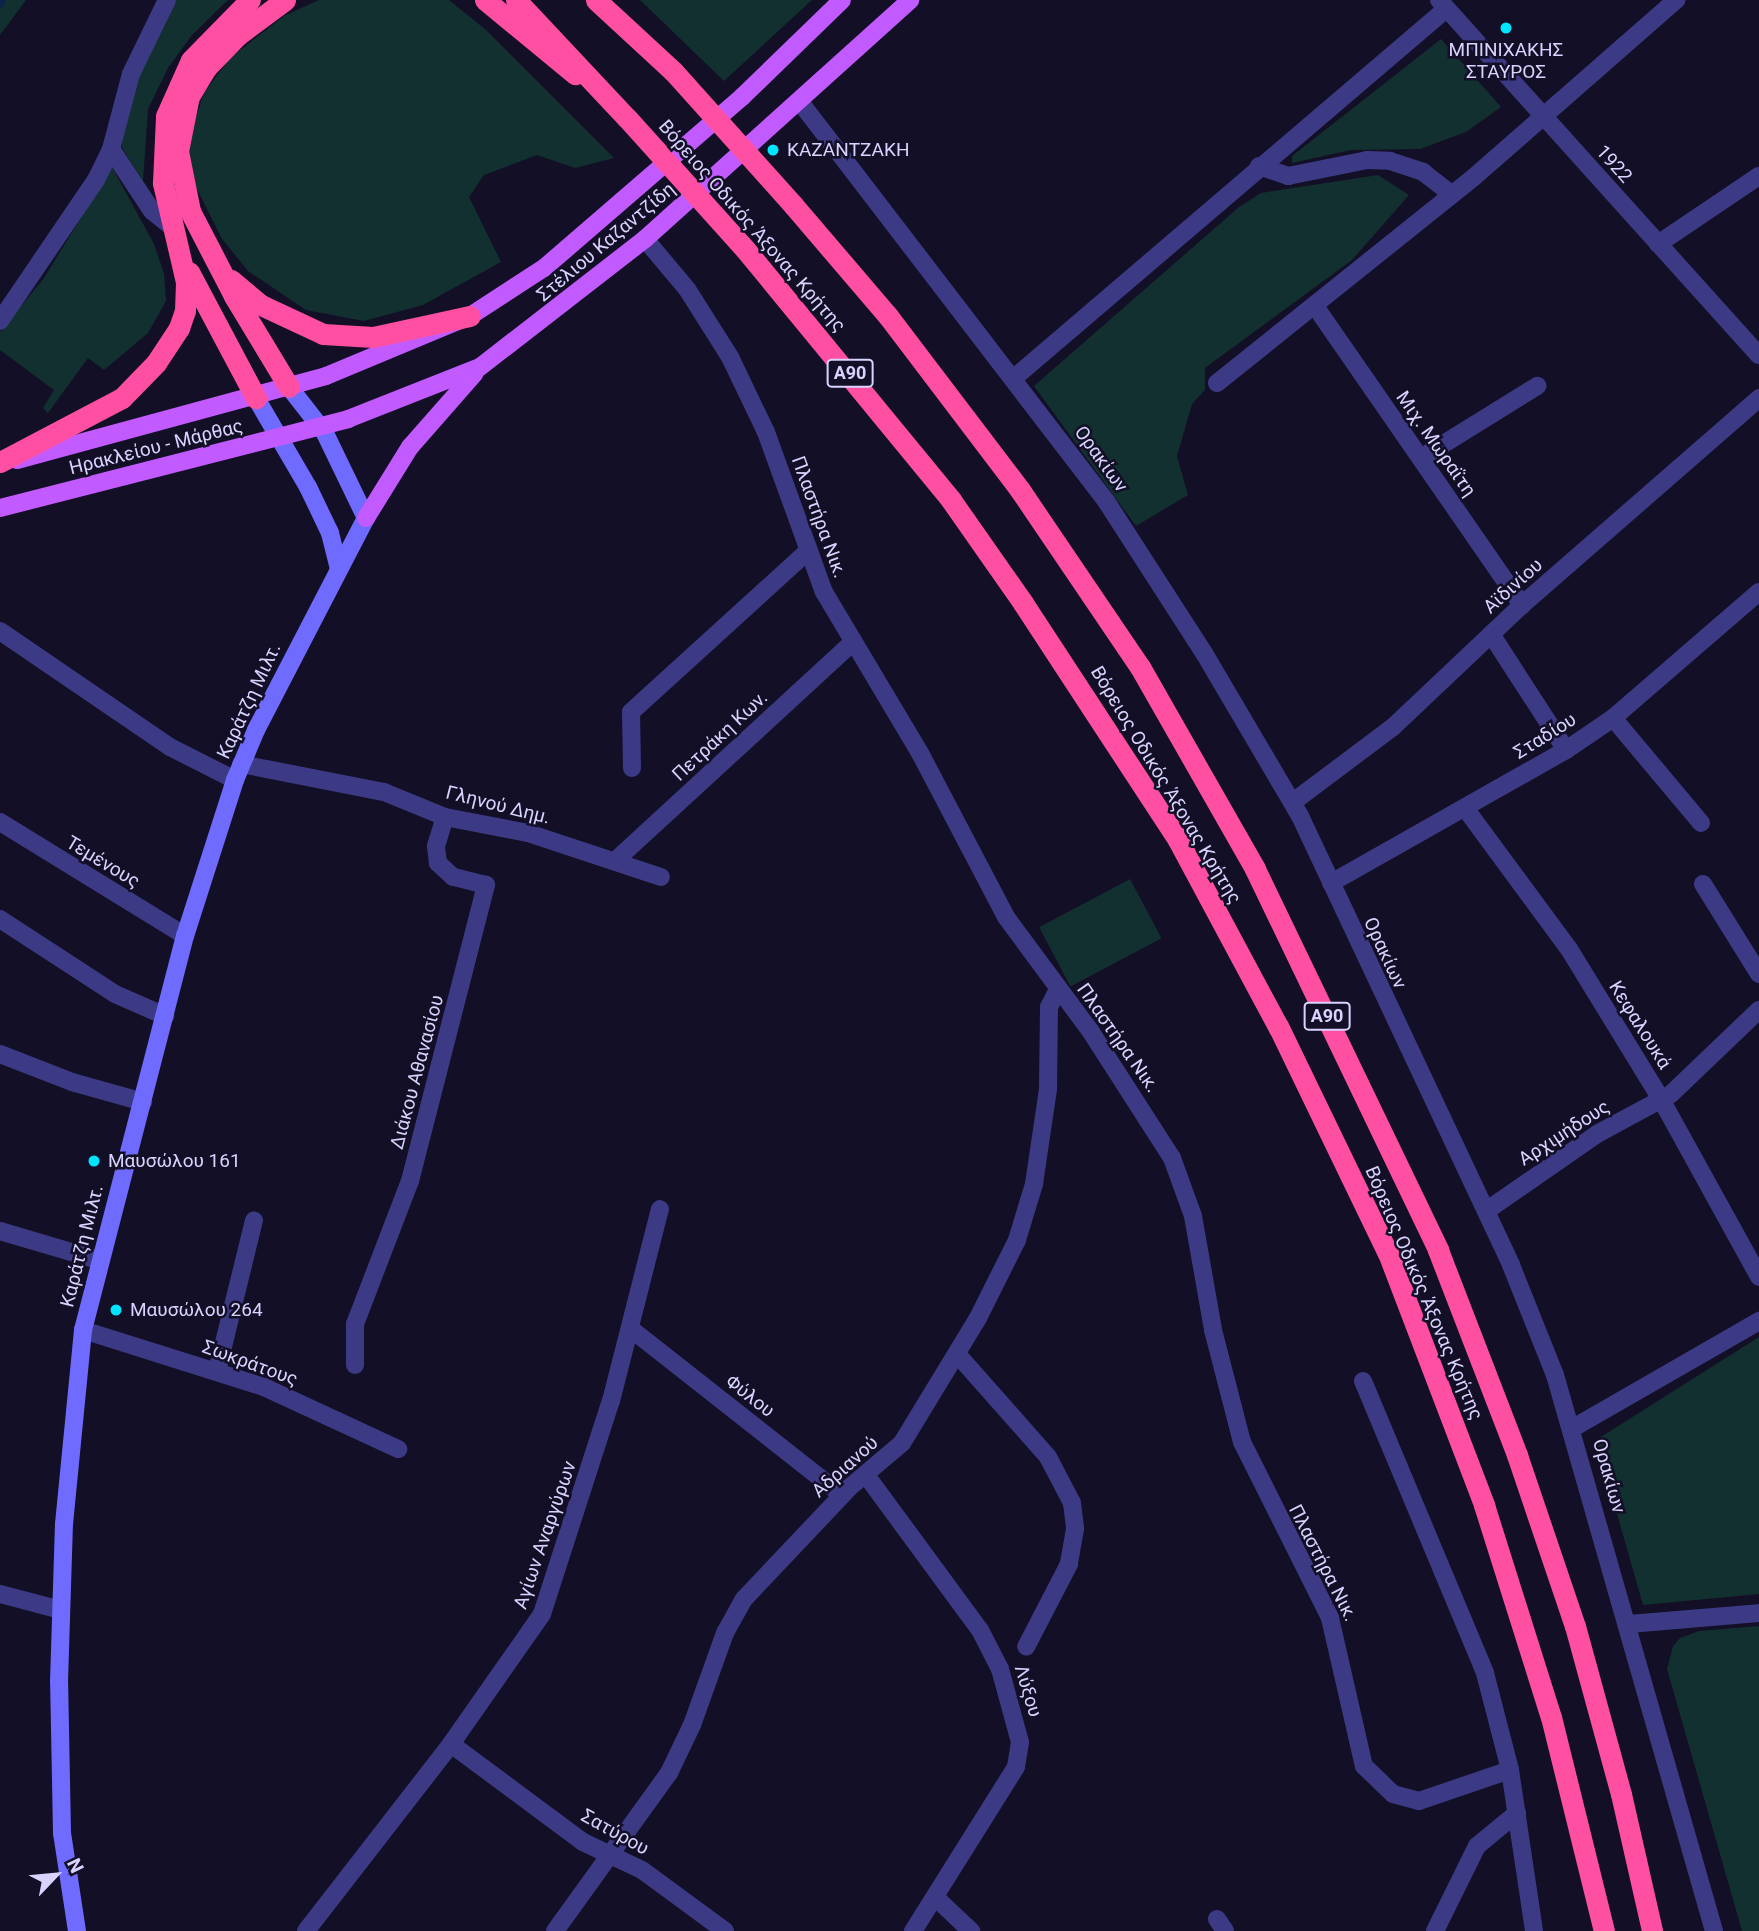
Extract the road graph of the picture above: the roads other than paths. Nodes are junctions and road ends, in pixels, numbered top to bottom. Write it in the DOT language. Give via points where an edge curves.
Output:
graph roads {
  1 [pos="167,0"];
  2 [pos="250,0"];
  3 [pos="285,0"];
  4 [pos="485,0"];
  5 [pos="516,0"];
  6 [pos="596,0"];
  7 [pos="615,0"];
  8 [pos="842,0"];
  9 [pos="910,0"];
  10 [pos="1676,0"];
  11 [pos="1443,5"];
  12 [pos="673,71"];
  13 [pos="603,92"];
  14 [pos="800,102"];
  15 [pos="1543,119"];
  16 [pos="111,149"];
  17 [pos="1259,166"];
  18 [pos="1759,176"];
  19 [pos="1451,195"];
  20 [pos="172,227"];
  21 [pos="645,239"];
  22 [pos="1658,244"];
  23 [pos="181,258"];
  24 [pos="214,261"];
  25 [pos="1315,306"];
  26 [pos="470,316"];
  27 [pos="0,321"];
  28 [pos="1759,355"];
  29 [pos="481,367"];
  30 [pos="1014,378"];
  31 [pos="1217,383"];
  32 [pos="1536,386"];
  33 [pos="289,387"];
  34 [pos="256,398"];
  35 [pos="1759,398"];
  36 [pos="321,426"];
  37 [pos="279,438"];
  38 [pos="1421,458"];
  39 [pos="0,463"];
  40 [pos="0,508"];
  41 [pos="366,518"];
  42 [pos="806,553"];
  43 [pos="339,568"];
  44 [pos="1759,592"];
  45 [pos="1522,605"];
  46 [pos="0,631"];
  47 [pos="1490,634"];
  48 [pos="852,643"];
  49 [pos="1613,718"];
  50 [pos="1566,750"];
  51 [pos="632,768"];
  52 [pos="238,772"];
  53 [pos="1293,802"];
  54 [pos="1465,808"];
  55 [pos="445,817"];
  56 [pos="0,822"];
  57 [pos="1701,823"];
  58 [pos="616,860"];
  59 [pos="661,877"];
  60 [pos="1331,883"];
  61 [pos="1703,884"];
  62 [pos="0,919"];
  63 [pos="185,936"];
  64 [pos="1759,974"];
  65 [pos="1058,989"];
  66 [pos="1759,1010"];
  67 [pos="165,1016"];
  68 [pos="0,1054"];
  69 [pos="1662,1101"];
  70 [pos="143,1102"];
  71 [pos="660,1209"];
  72 [pos="1486,1211"];
  73 [pos="254,1220"];
  74 [pos="0,1231"];
  75 [pos="98,1260"];
  76 [pos="1759,1277"];
  77 [pos="1759,1321"];
  78 [pos="631,1329"];
  79 [pos="83,1330"];
  80 [pos="957,1354"];
  81 [pos="355,1365"];
  82 [pos="218,1371"];
  83 [pos="1363,1381"];
  84 [pos="1573,1428"];
  85 [pos="398,1449"];
  86 [pos="866,1475"];
  87 [pos="842,1495"];
  88 [pos="0,1594"];
  89 [pos="61,1610"];
  90 [pos="1759,1613"];
  91 [pos="1629,1624"];
  92 [pos="1026,1647"];
  93 [pos="451,1744"];
  94 [pos="1510,1770"];
  95 [pos="1517,1813"];
  96 [pos="611,1854"];
  97 [pos="935,1897"];
  98 [pos="76,1931"];
  99 [pos="306,1931"];
  100 [pos="555,1931"];
  101 [pos="726,1931"];
  102 [pos="913,1931"];
  103 [pos="971,1931"];
  104 [pos="1435,1931"];
  105 [pos="1534,1931"];
  106 [pos="1604,1931"];
  107 [pos="1652,1931"];
  108 [pos="1714,1931"];
  1 -- 16 [label="street" via="131,74"];
  2 -- 20 [label="highway" via="191,60 171,101 161,164"];
  3 -- 24 [label="highway" via="210,62 192,89 183,119 178,150 183,191"];
  4 -- 13 [label="highway" via="541,50"];
  5 -- 13 [label="highway, Βόρειος Οδικός Άξονας Κρήτης / Α90"];
  6 -- 12 [label="highway, Βόρειος Οδικός Άξονας Κρήτης / Α90"];
  7 -- 12 [label="highway"];
  8 -- 26 [label="main road, Στέλιου Καζαντζίδη" via="742,97 544,268"];
  9 -- 14 [label="main road, Στέλιου Καζαντζίδη"];
  10 -- 15 [label="street"];
  11 -- 15 [label="street, 1922"];
  11 -- 17 [label="street"];
  12 -- 107 [label="highway, Βόρειος Οδικός Άξονας Κρήτης / Α90, bridge" via="888,316 1020,490 1140,667 1261,881 1438,1250 1517,1455 1578,1639 1621,1794"];
  13 -- 106 [label="highway, Βόρειος Οδικός Άξονας Κρήτης / Α90, bridge" via="745,249 942,489 1023,603 1178,840 1279,1028 1388,1253 1485,1505 1551,1717"];
  14 -- 21 [label="main road, Στέλιου Καζαντζίδη"];
  14 -- 30 [label="street, Ορακίων"];
  15 -- 19 [label="street"];
  15 -- 22 [label="street, 1922"];
  16 -- 20 [label="street" via="152,211"];
  16 -- 27 [label="street" via="96,180"];
  17 -- 19 [label="street" via="1289,176 1367,160 1390,161 1423,172"];
  17 -- 30 [label="street"];
  18 -- 22 [label="street"];
  19 -- 25 [label="street"];
  20 -- 23 [label="highway"];
  21 -- 29 [label="main road, Στέλιου Καζαντζίδη"];
  21 -- 42 [label="street, Πλαστήρα Νικ." via="687,289 735,366 766,432"];
  22 -- 28 [label="street, 1922"];
  23 -- 34 [label="highway"];
  23 -- 39 [label="highway" via="187,290 184,316 146,374 94,416"];
  24 -- 26 [label="highway" via="261,305 323,334 373,337"];
  24 -- 33 [label="highway"];
  25 -- 31 [label="street"];
  25 -- 38 [label="street, Μιχ. Μωραΐτη"];
  26 -- 33 [label="main road, Στέλιου Καζαντζίδη" via="400,348"];
  29 -- 36 [label="main road, Στέλιου Καζαντζίδη"];
  29 -- 41 [label="main road" via="410,447"];
  30 -- 53 [label="street, Ορακίων" via="1132,539"];
  32 -- 38 [label="street"];
  33 -- 34 [label="main road, Στέλιου Καζαντζίδη"];
  33 -- 36 [label="street"];
  34 -- 37 [label="street"];
  34 -- 39 [label="main road, Ηρακλείου - Μάρθας"];
  35 -- 45 [label="street, Αϊδινίου"];
  36 -- 37 [label="main road, Ηρακλείου - Μάρθας"];
  36 -- 41 [label="street"];
  37 -- 40 [label="main road, Ηρακλείου - Μάρθας"];
  37 -- 43 [label="street" via="330,533"];
  38 -- 45 [label="street, Μιχ. Μωραΐτη"];
  41 -- 43 [label="street, Καράτζη Μιλτ."];
  42 -- 48 [label="street, Πλαστήρα Νικ."];
  42 -- 51 [label="street" via="631,712"];
  43 -- 52 [label="street, Καράτζη Μιλτ."];
  44 -- 49 [label="street, Σταδίου"];
  45 -- 47 [label="street, Αϊδινίου"];
  46 -- 52 [label="street, Γληνού Δημ." via="193,762"];
  47 -- 50 [label="street"];
  47 -- 53 [label="street, Αϊδινίου" via="1393,727"];
  48 -- 58 [label="street, Πετράκη Κων."];
  48 -- 65 [label="street, Πλαστήρα Νικ." via="920,753 1006,917"];
  49 -- 50 [label="street, Σταδίου"];
  49 -- 57 [label="street"];
  50 -- 54 [label="street, Σταδίου"];
  52 -- 55 [label="street, Γληνού Δημ." via="384,792"];
  52 -- 63 [label="street, Καράτζη Μιλτ."];
  53 -- 60 [label="street, Ορακίων"];
  54 -- 60 [label="street, Σταδίου"];
  54 -- 69 [label="street, Κεφαλουκά" via="1569,949"];
  55 -- 58 [label="street, Γληνού Δημ." via="528,833"];
  55 -- 81 [label="street, Διάκου Αθανασίου" via="436,846 438,863 453,877 486,885 410,1181 355,1324"];
  56 -- 63 [label="street, Τεμένους"];
  58 -- 59 [label="street, Γληνού Δημ."];
  60 -- 72 [label="street, Ορακίων"];
  61 -- 64 [label="street"];
  62 -- 67 [label="street" via="115,994"];
  63 -- 67 [label="street, Καράτζη Μιλτ."];
  65 -- 80 [label="street, Αδριανού" via="1049,1007 1048,1089 1034,1184 1017,1240"];
  65 -- 94 [label="street, Πλαστήρα Νικ." via="1147,1116 1182,1181 1242,1442 1330,1618 1364,1766 1393,1794 1419,1801"];
  66 -- 69 [label="street, Αρχιμήδους" via="1706,1065"];
  67 -- 70 [label="street, Καράτζη Μιλτ."];
  68 -- 70 [label="street" via="72,1082"];
  69 -- 72 [label="street, Αρχιμήδους" via="1597,1134"];
  69 -- 76 [label="street, Κεφαλουκά"];
  70 -- 75 [label="street, Καράτζη Μιλτ."];
  71 -- 78 [label="street, Αγίων Αναργύρων"];
  72 -- 84 [label="street, Ορακίων"];
  73 -- 82 [label="street"];
  74 -- 75 [label="street"];
  75 -- 79 [label="street, Καράτζη Μιλτ."];
  77 -- 84 [label="street"];
  78 -- 87 [label="street, Φύλου"];
  78 -- 93 [label="street, Αγίων Αναργύρων" via="542,1614"];
  79 -- 82 [label="street, Σωκράτους"];
  79 -- 89 [label="street, Καράτζη Μιλτ." via="70,1436"];
  80 -- 86 [label="street, Αδριανού" via="915,1426"];
  80 -- 92 [label="street" via="1048,1457 1072,1503 1075,1529 1069,1564"];
  82 -- 85 [label="street, Σωκράτους"];
  83 -- 94 [label="street" via="1478,1653"];
  84 -- 91 [label="street, Ορακίων"];
  86 -- 87 [label="street, Αδριανού"];
  86 -- 97 [label="street, Λύξου" via="980,1630 1000,1670 1020,1742 1016,1767"];
  87 -- 96 [label="street, Αδριανού" via="744,1599 725,1633 676,1759"];
  88 -- 89 [label="street"];
  89 -- 98 [label="street, Καράτζη Μιλτ." via="62,1833"];
  90 -- 91 [label="street"];
  91 -- 108 [label="street, Ορακίων"];
  93 -- 96 [label="street, Σατύρου" via="583,1842"];
  93 -- 99 [label="street, Αγίων Αναργύρων"];
  94 -- 95 [label="street"];
  95 -- 104 [label="street" via="1477,1846"];
  95 -- 105 [label="street"];
  96 -- 100 [label="street, Αδριανού"];
  96 -- 101 [label="street, Σατύρου" via="642,1870"];
  97 -- 102 [label="street, Λύξου"];
  97 -- 103 [label="street"];
}
